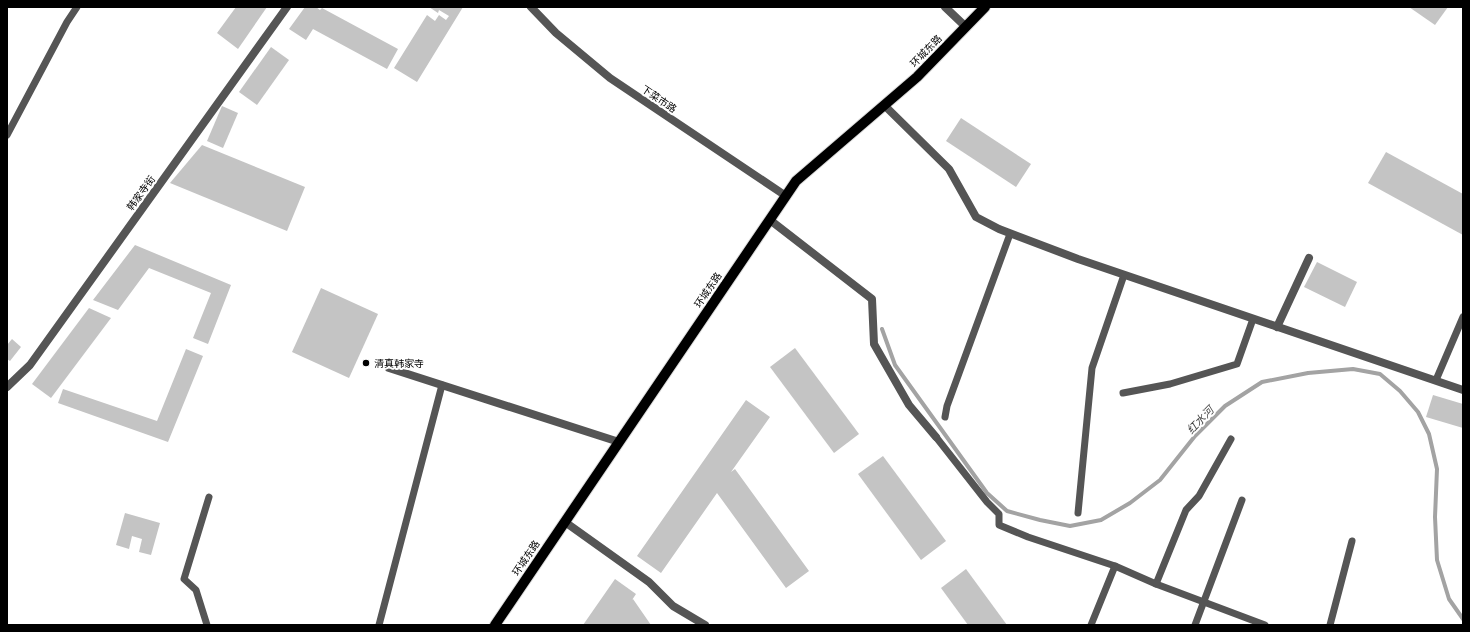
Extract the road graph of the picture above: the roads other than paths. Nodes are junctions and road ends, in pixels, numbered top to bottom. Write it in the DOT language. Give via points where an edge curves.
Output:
graph roads {
  1 [pos="77,7"];
  2 [pos="286,7"];
  3 [pos="531,7"];
  4 [pos="946,7"];
  5 [pos="985,7"];
  6 [pos="966,27"];
  7 [pos="884,105"];
  8 [pos="7,135"];
  9 [pos="786,196"];
  10 [pos="770,220"];
  11 [pos="1010,234"];
  12 [pos="1309,258"];
  13 [pos="1124,275"];
  14 [pos="1463,317"];
  15 [pos="1253,319"];
  16 [pos="1277,327"];
  17 [pos="389,368"];
  18 [pos="1436,380"];
  19 [pos="442,385"];
  20 [pos="7,387"];
  21 [pos="1463,390"];
  22 [pos="1123,393"];
  23 [pos="945,417"];
  24 [pos="936,437"];
  25 [pos="1231,439"];
  26 [pos="619,442"];
  27 [pos="210,497"];
  28 [pos="1242,500"];
  29 [pos="1078,513"];
  30 [pos="565,522"];
  31 [pos="1352,541"];
  32 [pos="1115,566"];
  33 [pos="1156,584"];
  34 [pos="1204,602"];
  35 [pos="207,625"];
  36 [pos="379,625"];
  37 [pos="495,625"];
  38 [pos="705,625"];
  39 [pos="1091,625"];
  40 [pos="1195,625"];
  41 [pos="1265,625"];
  42 [pos="1330,625"];
  1 -- 8 [label="lane"];
  2 -- 20 [label="street, 韩家寺街" via="30,365"];
  3 -- 9 [label="street, 下菜市路" via="556,33 610,78"];
  4 -- 6 [label="street"];
  5 -- 6 [label="main road, 环城东路"];
  6 -- 7 [label="main road, 环城东路" via="917,77"];
  7 -- 9 [label="main road, 环城东路" via="796,181"];
  7 -- 11 [label="street" via="949,169 976,217"];
  9 -- 10 [label="main road, 环城东路"];
  10 -- 24 [label="street" via="872,299 874,344 909,405"];
  10 -- 26 [label="main road, 环城东路"];
  11 -- 13 [label="street"];
  11 -- 23 [label="lane"];
  12 -- 16 [label="street"];
  13 -- 15 [label="street"];
  13 -- 29 [label="lane" via="1092,368"];
  14 -- 18 [label="lane"];
  15 -- 16 [label="street"];
  15 -- 22 [label="lane" via="1237,364 1170,384"];
  16 -- 18 [label="street"];
  17 -- 19 [label="street"];
  18 -- 21 [label="street"];
  19 -- 26 [label="street"];
  19 -- 36 [label="lane"];
  24 -- 32 [label="lane" via="999,514 999,524 1028,537"];
  25 -- 33 [label="lane" via="1199,496 1186,510"];
  26 -- 30 [label="main road, 环城东路"];
  27 -- 35 [label="lane" via="184,579 196,590"];
  28 -- 34 [label="lane"];
  30 -- 37 [label="main road, 环城东路"];
  30 -- 38 [label="street" via="649,582 672,606"];
  31 -- 42 [label="lane"];
  32 -- 33 [label="lane"];
  32 -- 39 [label="lane"];
  33 -- 34 [label="lane"];
  34 -- 40 [label="lane"];
  34 -- 41 [label="lane"];
}
